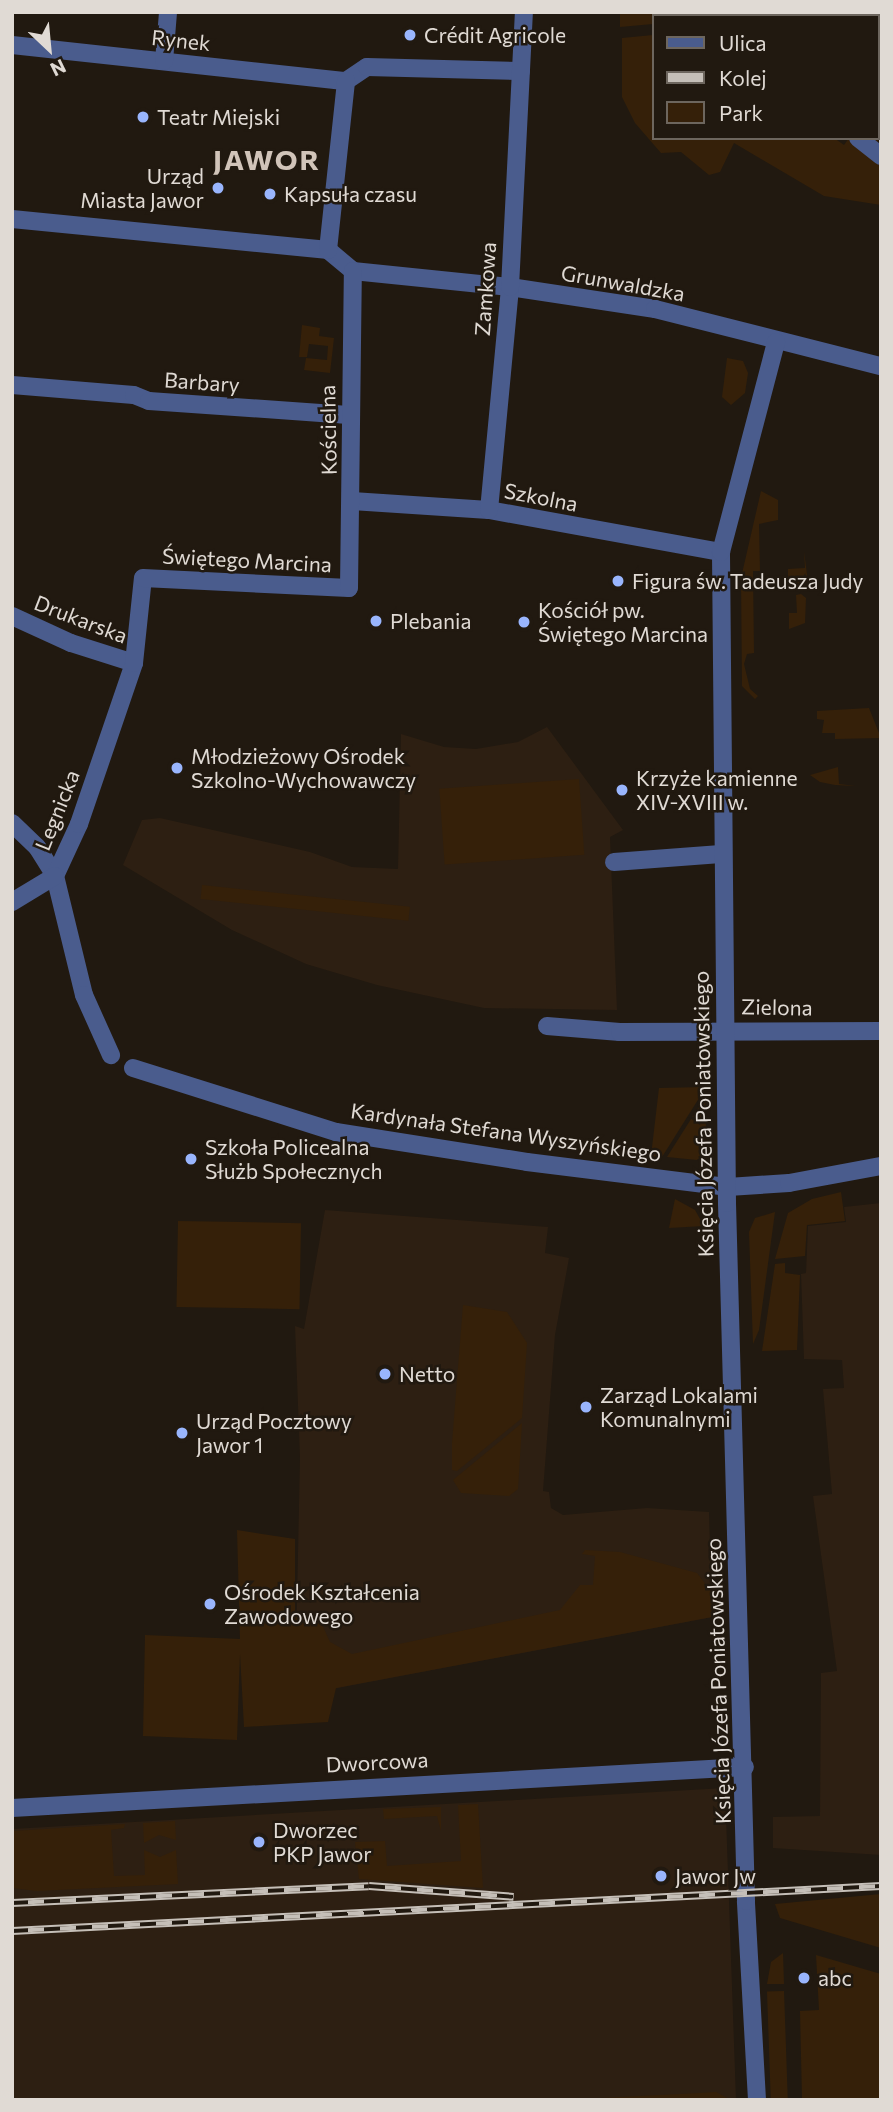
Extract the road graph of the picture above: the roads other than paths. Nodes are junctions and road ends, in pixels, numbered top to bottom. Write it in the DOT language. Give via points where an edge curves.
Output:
graph roads {
  1 [pos="168,12"];
  2 [pos="524,12"];
  3 [pos="12,46"];
  4 [pos="164,61"];
  5 [pos="521,71"];
  6 [pos="346,81"];
  7 [pos="861,140"];
  8 [pos="881,156"];
  9 [pos="12,219"];
  10 [pos="328,250"];
  11 [pos="353,271"];
  12 [pos="510,287"];
  13 [pos="776,342"];
  14 [pos="881,366"];
  15 [pos="12,385"];
  16 [pos="349,415"];
  17 [pos="352,501"];
  18 [pos="489,510"];
  19 [pos="720,552"];
  20 [pos="142,578"];
  21 [pos="349,588"];
  22 [pos="12,616"];
  23 [pos="134,663"];
  24 [pos="12,823"];
  25 [pos="721,854"];
  26 [pos="614,862"];
  27 [pos="55,876"];
  28 [pos="12,902"];
  29 [pos="547,1026"];
  30 [pos="725,1030"];
  31 [pos="881,1031"];
  32 [pos="111,1055"];
  33 [pos="133,1068"];
  34 [pos="881,1166"];
  35 [pos="728,1187"];
  36 [pos="745,1766"];
  37 [pos="12,1808"];
  38 [pos="757,2100"];
  1 -- 4 [label="street"];
  2 -- 5 [label="street, Zamkowa"];
  3 -- 4 [label="street, Rynek"];
  4 -- 6 [label="street, Rynek"];
  5 -- 6 [label="street" via="366,67"];
  5 -- 12 [label="street, Zamkowa"];
  6 -- 10 [label="street"];
  7 -- 8 [label="street"];
  9 -- 10 [label="street"];
  10 -- 11 [label="street"];
  11 -- 12 [label="street, Grunwaldzka"];
  11 -- 16 [label="street, Kościelna"];
  12 -- 13 [label="street, Grunwaldzka" via="654,309"];
  12 -- 18 [label="street, Zamkowa"];
  13 -- 14 [label="street, Grunwaldzka"];
  13 -- 19 [label="street, Księcia Józefa Poniatowskiego"];
  15 -- 16 [label="street, Barbary" via="134,395 149,401"];
  16 -- 17 [label="street, Kościelna"];
  17 -- 18 [label="street, Szkolna"];
  17 -- 21 [label="street, Kościelna"];
  18 -- 19 [label="street, Szkolna"];
  19 -- 25 [label="street, Księcia Józefa Poniatowskiego"];
  20 -- 21 [label="street, Świętego Marcina"];
  20 -- 23 [label="street, Legnicka"];
  22 -- 23 [label="street, Drukarska" via="71,643"];
  23 -- 27 [label="street, Legnicka" via="79,824"];
  24 -- 27 [label="street" via="37,847"];
  25 -- 26 [label="street"];
  25 -- 30 [label="street, Księcia Józefa Poniatowskiego"];
  27 -- 28 [label="street"];
  27 -- 32 [label="street, Legnicka" via="84,995"];
  29 -- 30 [label="street, Zielona" via="620,1032"];
  30 -- 31 [label="street, Zielona"];
  30 -- 35 [label="street, Księcia Józefa Poniatowskiego"];
  33 -- 35 [label="street, Kardynała Stefana Wyszyńskiego" via="336,1132"];
  34 -- 35 [label="street, Kardynała Stefana Wyszyńskiego" via="789,1183"];
  35 -- 36 [label="street, Księcia Józefa Poniatowskiego"];
  36 -- 37 [label="street, Dworcowa"];
  36 -- 38 [label="street, Księcia Józefa Poniatowskiego" via="746,1893"];
}
